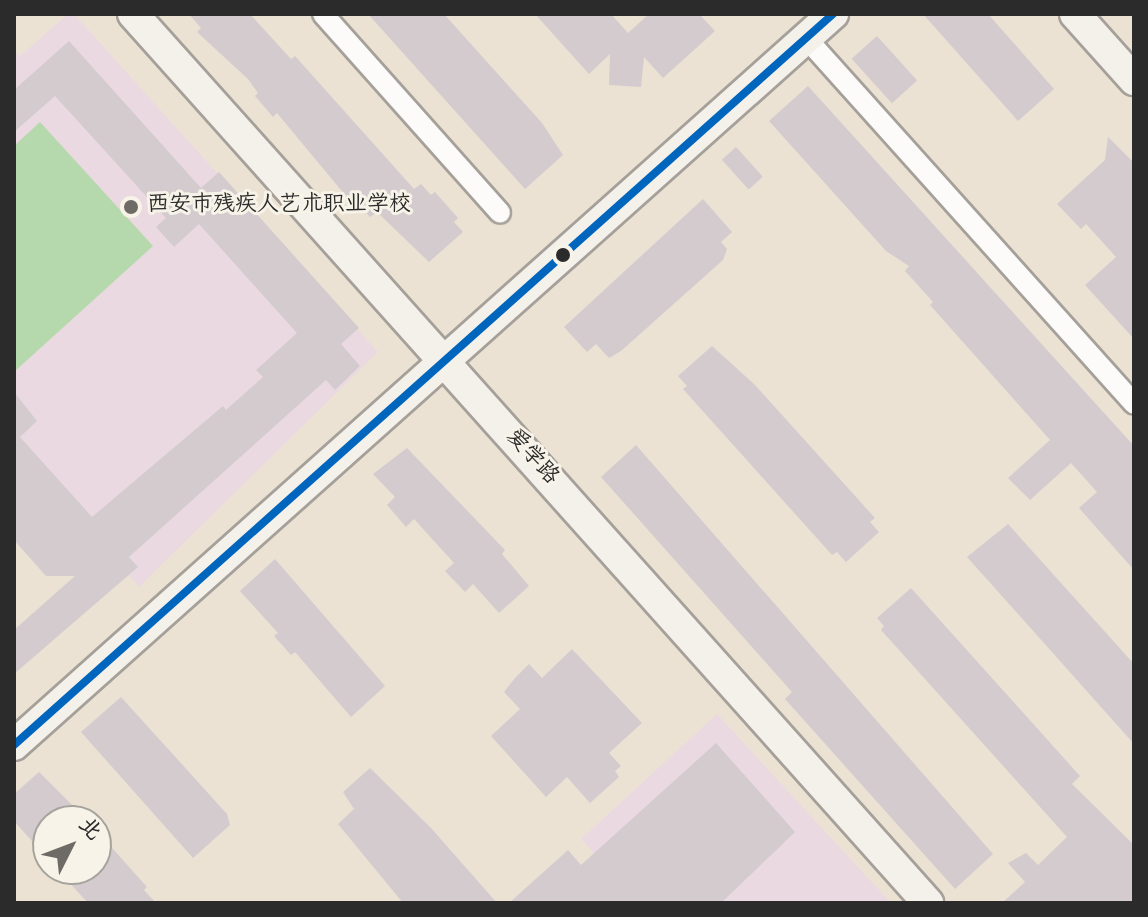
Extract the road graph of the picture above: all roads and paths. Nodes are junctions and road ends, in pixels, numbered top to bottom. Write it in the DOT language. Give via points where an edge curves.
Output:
graph roads {
  1 [pos="133,14"];
  2 [pos="323,14"];
  3 [pos="833,14"];
  4 [pos="1075,14"];
  5 [pos="806,38"];
  6 [pos="1134,80"];
  7 [pos="500,213"];
  8 [pos="445,362"];
  9 [pos="1134,404"];
  10 [pos="14,745"];
  11 [pos="928,903"];
  1 -- 8 [label="street, 爱学路"];
  2 -- 7 [label="street"];
  3 -- 5 [label="street"];
  4 -- 6 [label="street"];
  5 -- 8 [label="street"];
  5 -- 9 [label="street"];
  8 -- 10 [label="street"];
  8 -- 11 [label="street, 爱学路"];
}
